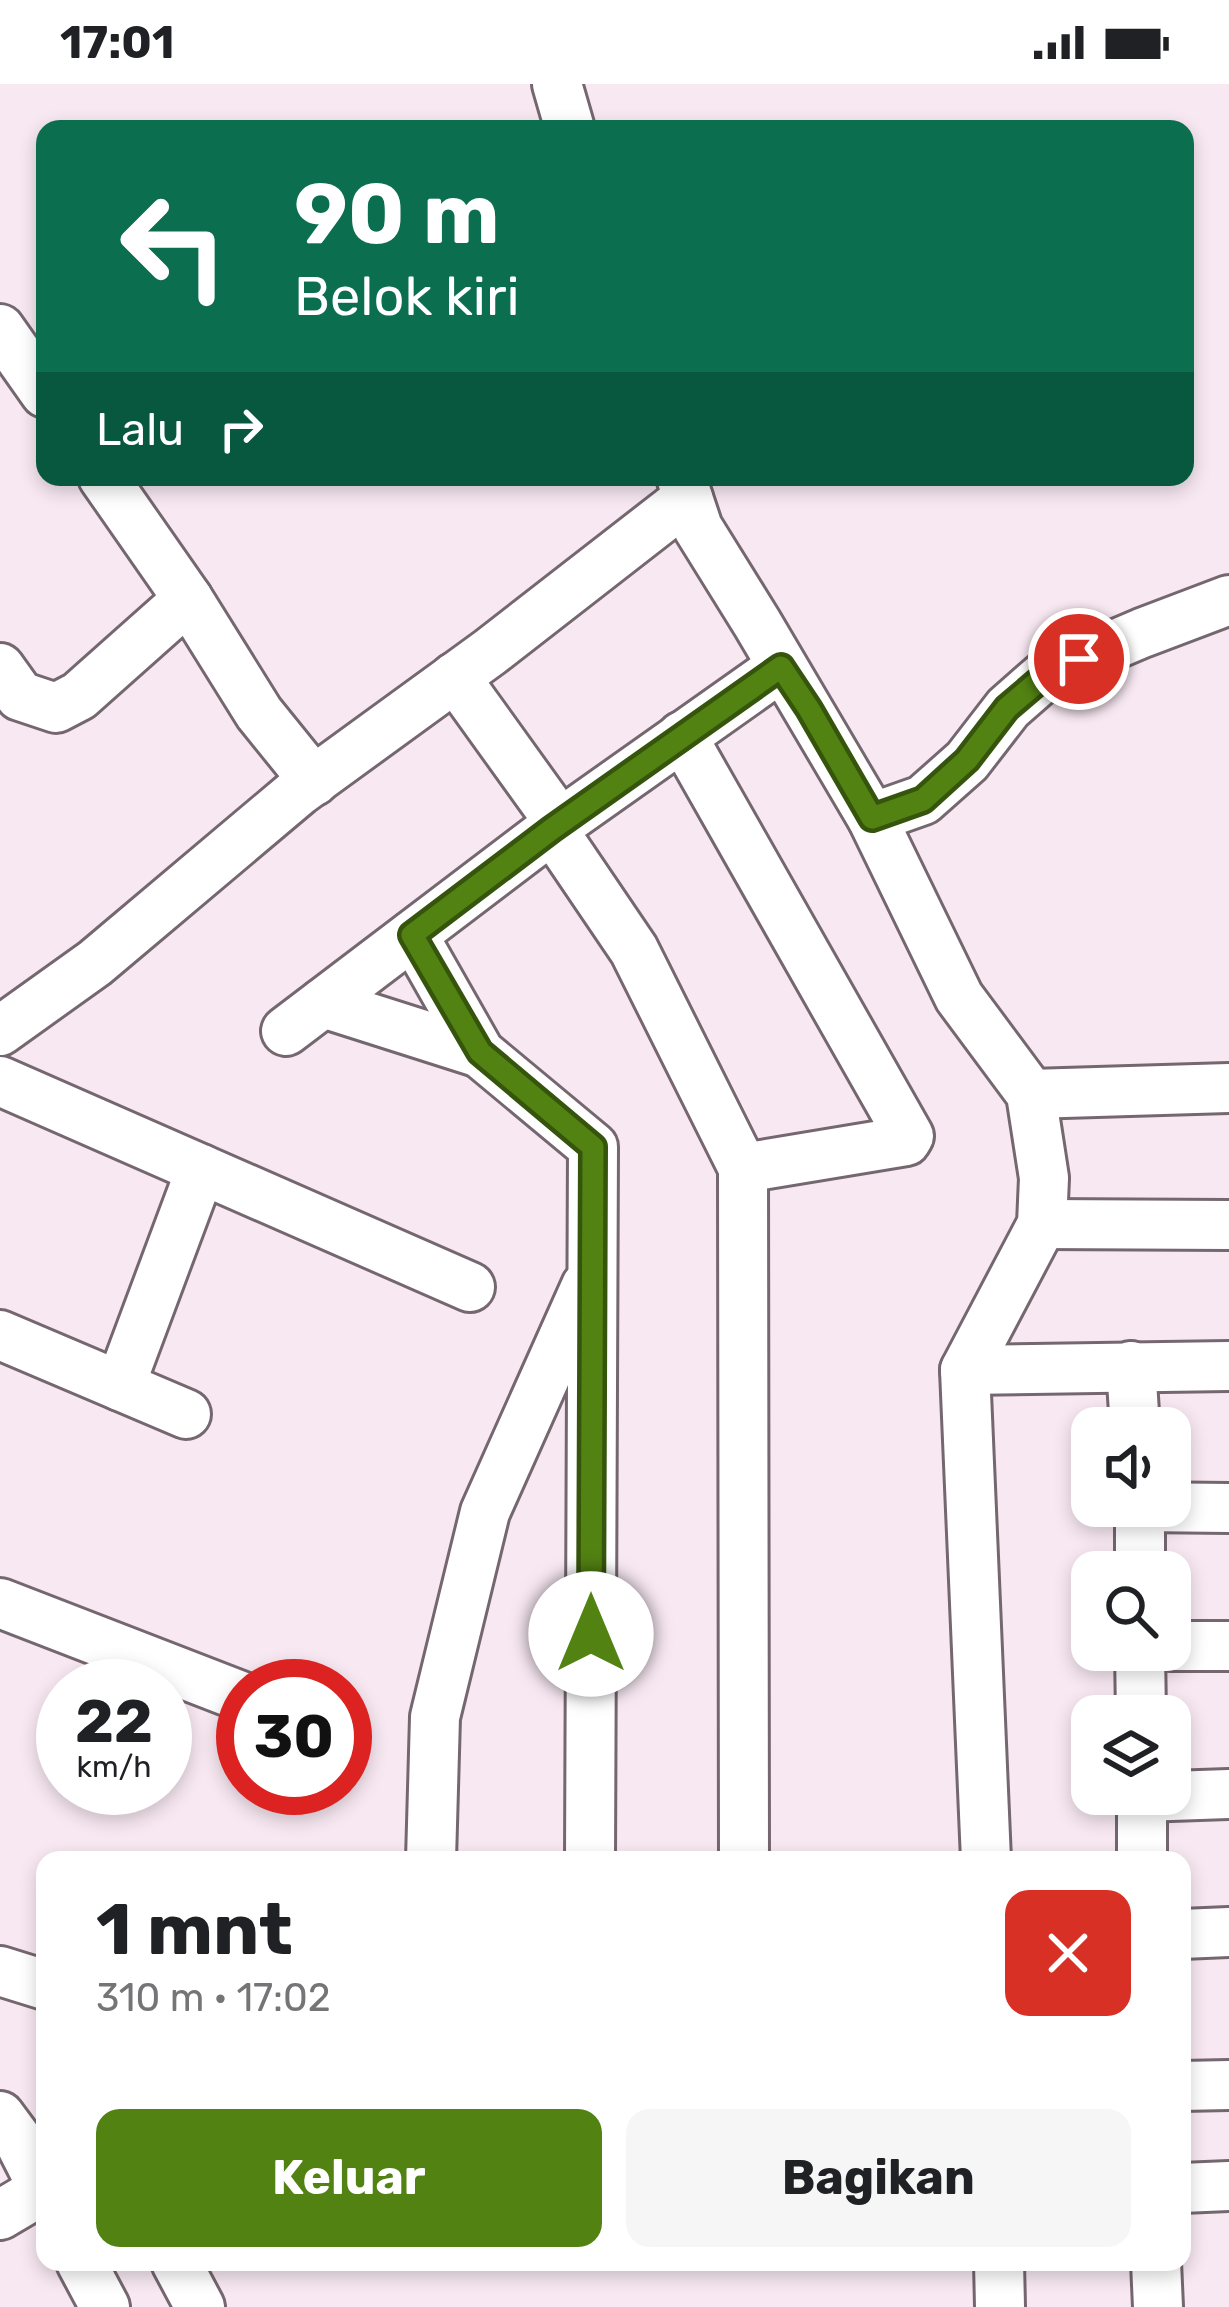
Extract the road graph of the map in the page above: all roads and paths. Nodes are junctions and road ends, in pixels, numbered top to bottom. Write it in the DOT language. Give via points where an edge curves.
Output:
graph roads {
  1 [pos="556,84"];
  2 [pos="567,120"];
  3 [pos="0,329"];
  4 [pos="36,381"];
  5 [pos="109,486"];
  6 [pos="684,487"];
  7 [pos="188,598"];
  8 [pos="1229,600"];
  9 [pos="781,667"];
  10 [pos="0,668"];
  11 [pos="455,677"];
  12 [pos="682,736"];
  13 [pos="314,781"];
  14 [pos="872,818"];
  15 [pos="556,826"];
  16 [pos="412,935"];
  17 [pos="0,1031"];
  18 [pos="480,1052"];
  19 [pos="0,1082"];
  20 [pos="1229,1088"];
  21 [pos="1031,1094"];
  22 [pos="201,1168"];
  23 [pos="743,1168"];
  24 [pos="1042,1224"];
  25 [pos="1229,1225"];
  26 [pos="592,1271"];
  27 [pos="470,1287"];
  28 [pos="0,1335"];
  29 [pos="1130,1366"];
  30 [pos="1229,1366"];
  31 [pos="964,1370"];
  32 [pos="120,1386"];
  33 [pos="1133,1407"];
  34 [pos="186,1414"];
  35 [pos="1191,1508"];
  36 [pos="1229,1508"];
  37 [pos="0,1603"];
  38 [pos="1191,1646"];
  39 [pos="1229,1646"];
  40 [pos="216,1687"];
  41 [pos="1229,1794"];
  42 [pos="1191,1795"];
  43 [pos="1142,1815"];
  44 [pos="430,1851"];
  45 [pos="590,1851"];
  46 [pos="743,1851"];
  47 [pos="986,1851"];
  48 [pos="1142,1851"];
  49 [pos="1229,1932"];
  50 [pos="1191,1934"];
  51 [pos="1229,2085"];
  52 [pos="1191,2086"];
  53 [pos="0,2116"];
  54 [pos="36,2174"];
  55 [pos="1229,2186"];
  56 [pos="1191,2188"];
  57 [pos="36,2195"];
  58 [pos="0,2215"];
  59 [pos="86,2271"];
  60 [pos="181,2271"];
  61 [pos="999,2271"];
  62 [pos="1156,2271"];
  63 [pos="105,2307"];
  64 [pos="200,2307"];
  65 [pos="1000,2307"];
  66 [pos="1158,2307"];
  1 -- 2 [label="street"];
  3 -- 4 [label="street"];
  5 -- 7 [label="street"];
  6 -- 9 [label="street" via="698,528"];
  6 -- 11 [label="street"];
  7 -- 10 [label="street" via="56,708 20,696"];
  7 -- 13 [label="street" via="259,713"];
  8 -- 14 [label="street" via="1048,673 923,800"];
  9 -- 12 [label="street"];
  9 -- 14 [label="street"];
  11 -- 13 [label="street"];
  11 -- 15 [label="street"];
  12 -- 15 [label="street"];
  12 -- 23 [label="street" via="909,1136"];
  13 -- 17 [label="street"];
  14 -- 21 [label="street" via="959,997"];
  15 -- 16 [label="street"];
  15 -- 23 [label="street" via="634,950"];
  16 -- 18 [label="street"];
  16 -- 18 [label="street" via="304,1017"];
  18 -- 26 [label="street" via="593,1147"];
  19 -- 22 [label="street"];
  20 -- 21 [label="street"];
  21 -- 24 [label="street"];
  22 -- 27 [label="street"];
  22 -- 32 [label="street"];
  23 -- 46 [label="street"];
  24 -- 25 [label="street"];
  24 -- 31 [label="street"];
  26 -- 44 [label="street" via="484,1512 436,1717"];
  26 -- 45 [label="street"];
  28 -- 32 [label="street"];
  29 -- 30 [label="street"];
  29 -- 31 [label="street"];
  29 -- 33 [label="street"];
  31 -- 47 [label="street"];
  32 -- 34 [label="street"];
  35 -- 36 [label="street"];
  37 -- 40 [label="street"];
  38 -- 39 [label="street"];
  41 -- 42 [label="street"];
  43 -- 48 [label="street"];
  49 -- 50 [label="street"];
  51 -- 52 [label="street"];
  53 -- 54 [label="street"];
  55 -- 56 [label="street"];
  57 -- 58 [label="street"];
  59 -- 63 [label="street"];
  60 -- 64 [label="street"];
  61 -- 65 [label="street"];
  62 -- 66 [label="street"];
}
